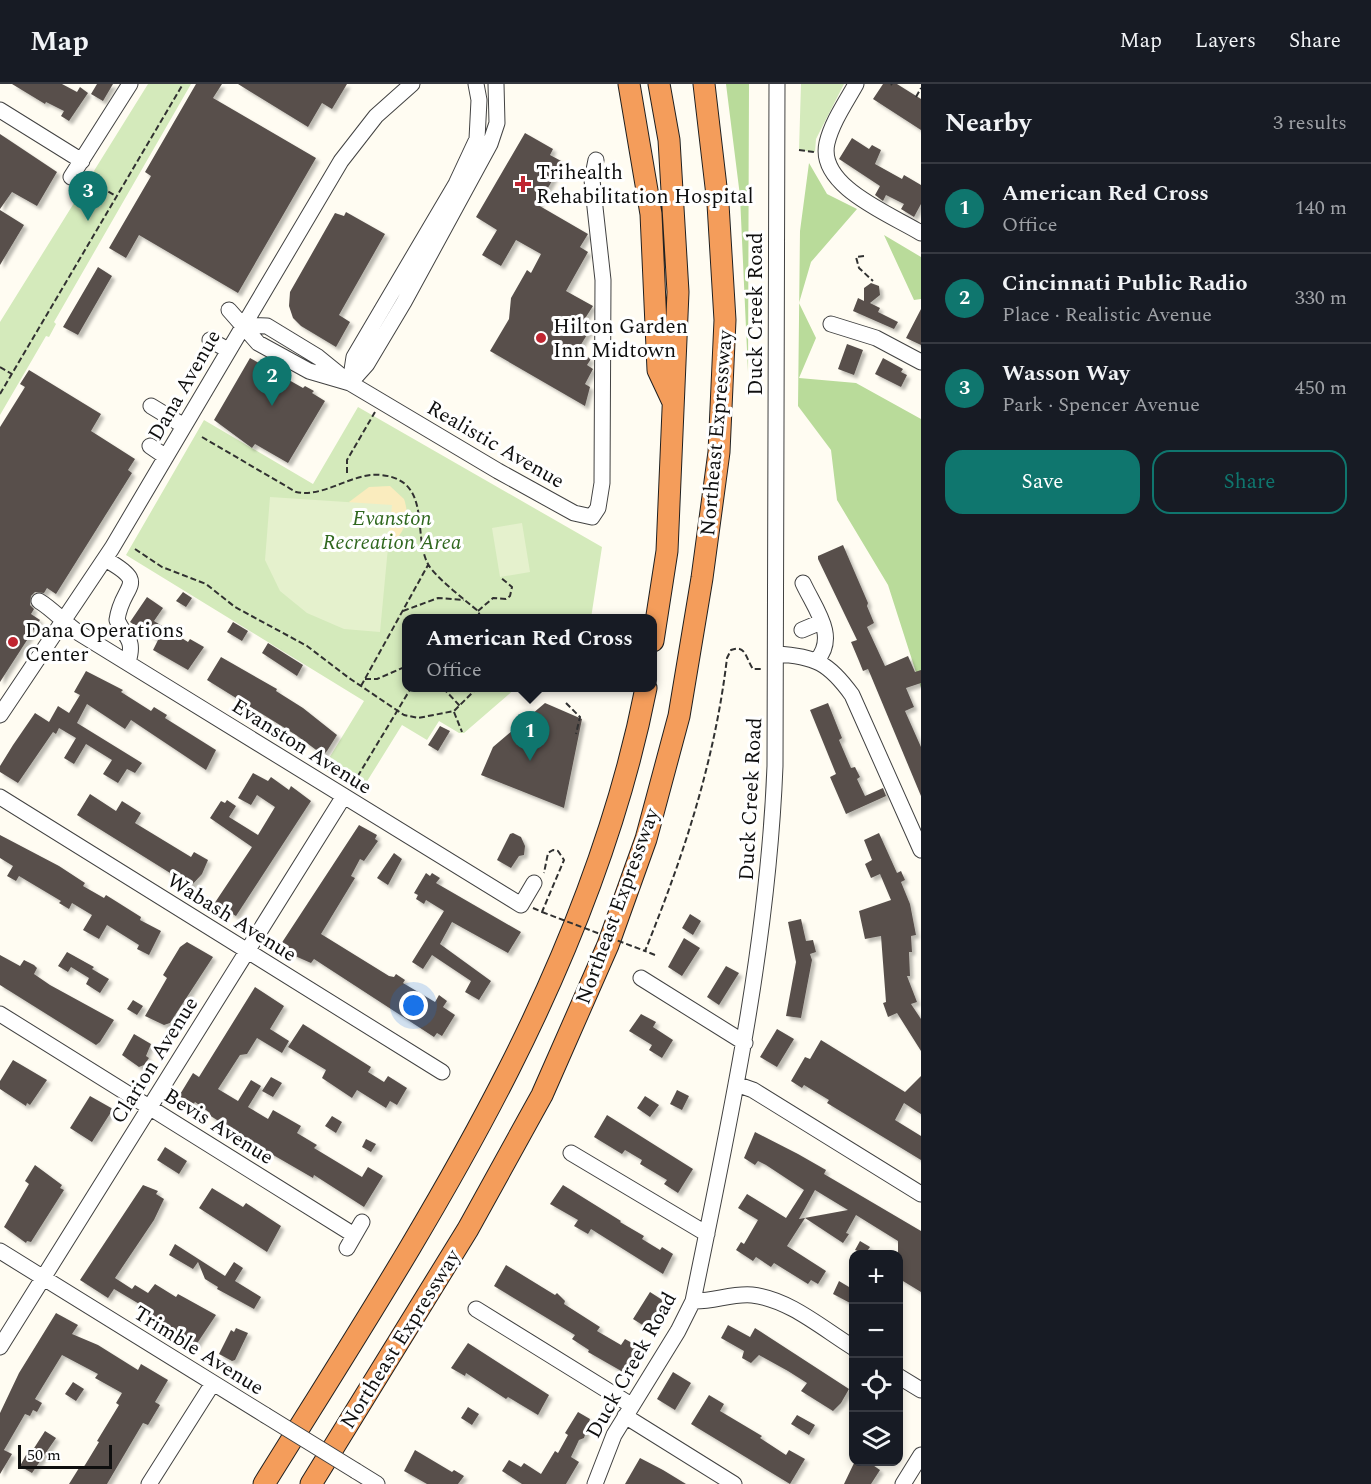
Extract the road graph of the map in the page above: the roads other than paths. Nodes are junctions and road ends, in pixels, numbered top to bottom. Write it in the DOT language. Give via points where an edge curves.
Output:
graph roads {
  1 [pos="130,84"];
  2 [pos="411,84"];
  3 [pos="476,84"];
  4 [pos="496,84"];
  5 [pos="629,84"];
  6 [pos="659,84"];
  7 [pos="704,84"];
  8 [pos="777,84"];
  9 [pos="856,84"];
  10 [pos="0,110"];
  11 [pos="596,160"];
  12 [pos="921,232"];
  13 [pos="229,310"];
  14 [pos="831,324"];
  15 [pos="243,325"];
  16 [pos="210,340"];
  17 [pos="228,350"];
  18 [pos="921,362"];
  19 [pos="350,383"];
  20 [pos="674,405"];
  21 [pos="151,406"];
  22 [pos="184,426"];
  23 [pos="150,446"];
  24 [pos="166,457"];
  25 [pos="105,559"];
  26 [pos="803,583"];
  27 [pos="39,601"];
  28 [pos="657,615"];
  29 [pos="62,621"];
  30 [pos="821,622"];
  31 [pos="802,630"];
  32 [pos="776,654"];
  33 [pos="817,660"];
  34 [pos="128,662"];
  35 [pos="645,692"];
  36 [pos="0,715"];
  37 [pos="0,797"];
  38 [pos="345,797"];
  39 [pos="921,850"];
  40 [pos="538,882"];
  41 [pos="247,951"];
  42 [pos="641,978"];
  43 [pos="0,1014"];
  44 [pos="745,1043"];
  45 [pos="442,1072"];
  46 [pos="736,1084"];
  47 [pos="149,1107"];
  48 [pos="571,1154"];
  49 [pos="921,1194"];
  50 [pos="707,1234"];
  51 [pos="354,1235"];
  52 [pos="0,1251"];
  53 [pos="43,1278"];
  54 [pos="693,1301"];
  55 [pos="476,1309"];
  56 [pos="849,1345"];
  57 [pos="0,1347"];
  58 [pos="903,1379"];
  59 [pos="213,1383"];
  60 [pos="921,1390"];
  61 [pos="628,1410"];
  62 [pos="921,1455"];
  63 [pos="149,1484"];
  64 [pos="264,1484"];
  65 [pos="311,1484"];
  66 [pos="376,1484"];
  67 [pos="595,1484"];
  68 [pos="734,1484"];
  69 [pos="903,1484"];
  1 -- 10 [label="street" via="76,170"];
  2 -- 15 [label="street, Dana Avenue" via="376,116 341,161"];
  3 -- 19 [label="street" via="477,140 456,184 354,357"];
  4 -- 19 [label="street" via="497,123 490,144 404,302 367,364"];
  5 -- 20 [label="highway" via="651,214 658,370"];
  6 -- 20 [label="highway, Northeast Expressway" via="669,140 678,292"];
  7 -- 65 [label="highway, Northeast Expressway" via="718,204 725,320 719,452 679,716 646,839 608,945 542,1095 468,1229"];
  8 -- 32 [label="street, Duck Creek Road"];
  9 -- 12 [label="street" via="830,135 825,159 841,184"];
  11 -- 19 [label="street, Realistic Avenue" via="592,180 603,280 602,483 598,508 592,517 584,517 498,471"];
  13 -- 15 [label="street"];
  14 -- 18 [label="street" via="876,338"];
  15 -- 17 [label="street, Dana Avenue"];
  15 -- 19 [label="street, Realistic Avenue" via="267,326 318,357"];
  16 -- 17 [label="street"];
  17 -- 22 [label="street, Dana Avenue"];
  20 -- 28 [label="highway, Northeast Expressway" via="667,550"];
  21 -- 22 [label="street"];
  22 -- 24 [label="street, Dana Avenue"];
  23 -- 24 [label="street"];
  24 -- 25 [label="street, Dana Avenue"];
  25 -- 29 [label="street, Dana Avenue"];
  25 -- 34 [label="street" via="130,577 131,586 118,609 117,620 132,648"];
  26 -- 30 [label="street"];
  27 -- 29 [label="street, Evanston Avenue"];
  29 -- 34 [label="street, Evanston Avenue"];
  29 -- 36 [label="street, Dana Avenue"];
  30 -- 31 [label="street"];
  30 -- 33 [label="street" via="828,637 825,651"];
  32 -- 33 [label="street"];
  32 -- 44 [label="street, Duck Creek Road" via="769,867"];
  33 -- 39 [label="street" via="852,695"];
  34 -- 38 [label="street, Evanston Avenue"];
  35 -- 64 [label="highway, Northeast Expressway" via="619,797 573,932 524,1043 471,1146"];
  37 -- 41 [label="street, Wabash Avenue"];
  38 -- 40 [label="street, Evanston Avenue" via="527,906"];
  38 -- 41 [label="street, Clarion Avenue"];
  41 -- 45 [label="street, Wabash Avenue"];
  41 -- 47 [label="street, Clarion Avenue"];
  42 -- 44 [label="street"];
  43 -- 47 [label="street, Bevis Avenue"];
  44 -- 46 [label="street, Duck Creek Road"];
  46 -- 49 [label="street" via="753,1090"];
  46 -- 50 [label="street, Duck Creek Road"];
  47 -- 51 [label="street, Bevis Avenue"];
  47 -- 53 [label="street, Clarion Avenue"];
  48 -- 50 [label="street"];
  50 -- 54 [label="street, Duck Creek Road"];
  52 -- 53 [label="street, Trimble Avenue"];
  53 -- 57 [label="street, Clarion Avenue"];
  53 -- 59 [label="street, Trimble Avenue"];
  54 -- 56 [label="street" via="751,1295 769,1299"];
  54 -- 61 [label="street, Duck Creek Road"];
  55 -- 61 [label="street"];
  58 -- 60 [label="street"];
  59 -- 63 [label="street"];
  59 -- 66 [label="street, Trimble Avenue, bridge"];
  61 -- 67 [label="street, Duck Creek Road"];
  61 -- 68 [label="street"];
  62 -- 69 [label="street"];
}
